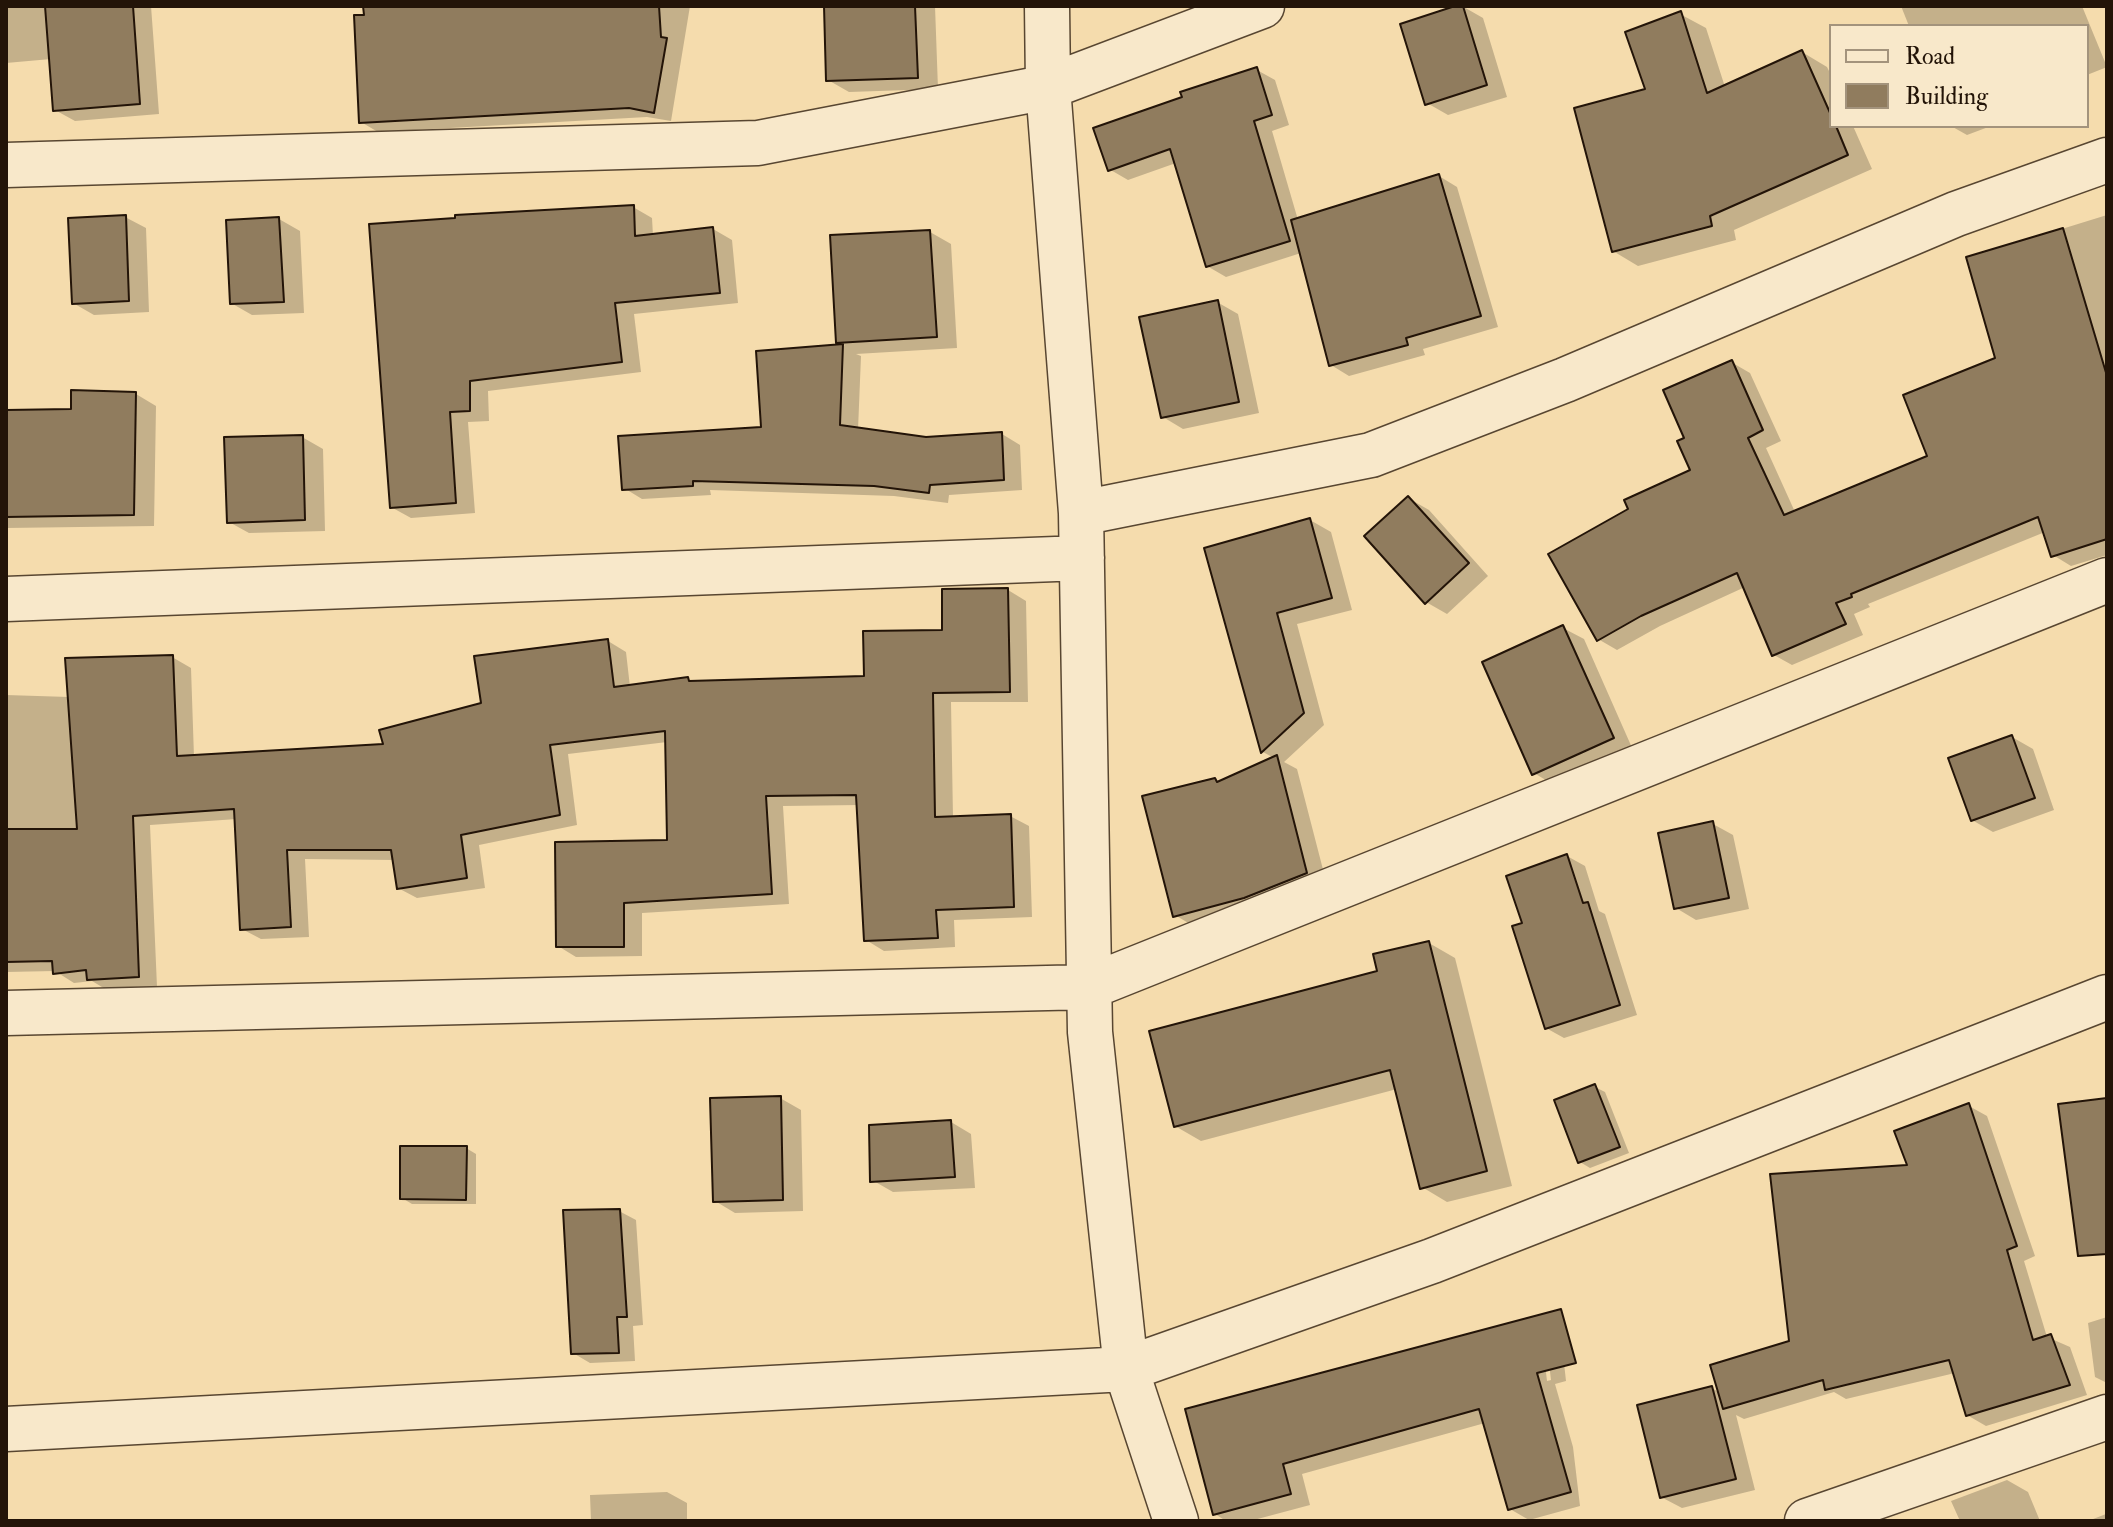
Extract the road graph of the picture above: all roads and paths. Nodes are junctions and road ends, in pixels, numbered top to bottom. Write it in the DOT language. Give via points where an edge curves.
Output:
graph roads {
  1 [pos="1047,6"];
  2 [pos="1262,6"];
  3 [pos="1048,87"];
  4 [pos="2107,160"];
  5 [pos="6,165"];
  6 [pos="1081,513"];
  7 [pos="1082,558"];
  8 [pos="2107,580"];
  9 [pos="6,599"];
  10 [pos="1089,987"];
  11 [pos="2107,997"];
  12 [pos="6,1013"];
  13 [pos="1126,1369"];
  14 [pos="2107,1417"];
  15 [pos="6,1429"];
  16 [pos="1176,1521"];
  17 [pos="1807,1521"];
  1 -- 3 [label="street"];
  2 -- 3 [label="street"];
  3 -- 5 [label="street" via="758,143"];
  3 -- 6 [label="street"];
  4 -- 6 [label="street" via="1956,214 1565,380 1371,455"];
  6 -- 7 [label="street"];
  7 -- 9 [label="street"];
  7 -- 10 [label="street"];
  8 -- 10 [label="street"];
  10 -- 12 [label="street"];
  10 -- 13 [label="street"];
  11 -- 13 [label="street" via="1447,1255"];
  13 -- 15 [label="street"];
  13 -- 16 [label="street"];
  14 -- 17 [label="street"];
}
